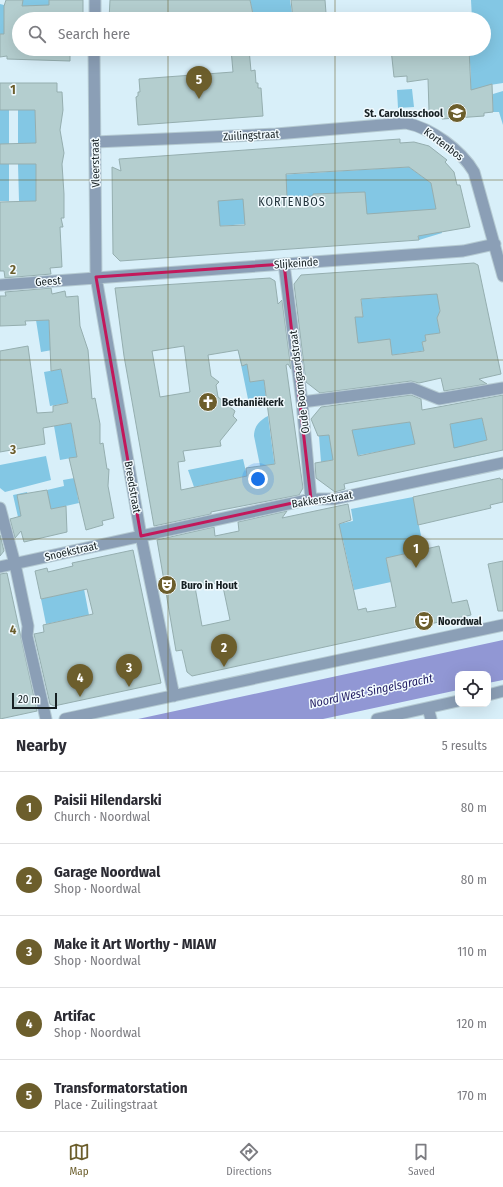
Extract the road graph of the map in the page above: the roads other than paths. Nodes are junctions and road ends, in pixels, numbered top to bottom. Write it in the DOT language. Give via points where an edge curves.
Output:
graph roads {
  1 [pos="95,0"];
  2 [pos="95,12"];
  3 [pos="94,56"];
  4 [pos="406,123"];
  5 [pos="95,142"];
  6 [pos="495,244"];
  7 [pos="284,264"];
  8 [pos="503,276"];
  9 [pos="96,277"];
  10 [pos="0,285"];
  11 [pos="503,388"];
  12 [pos="302,402"];
  13 [pos="503,463"];
  14 [pos="312,499"];
  15 [pos="0,508"];
  16 [pos="142,536"];
  17 [pos="15,564"];
  18 [pos="0,567"];
  19 [pos="503,625"];
  20 [pos="503,691"];
  21 [pos="491,694"];
  22 [pos="174,696"];
  23 [pos="455,702"];
  24 [pos="428,708"];
  25 [pos="46,719"];
  26 [pos="66,719"];
  27 [pos="377,719"];
  28 [pos="431,719"];
  1 -- 2 [label="street"];
  3 -- 5 [label="street, Vleerstraat"];
  4 -- 5 [label="street, Zuilingstraat" via="276,134"];
  4 -- 6 [label="street, Kortenbos" via="420,126 470,164"];
  5 -- 9 [label="street, Vleerstraat"];
  6 -- 7 [label="street, Slijkeinde" via="463,251"];
  6 -- 8 [label="street, Kortenbos"];
  7 -- 9 [label="street, Slijkeinde"];
  7 -- 12 [label="street, Oude Boomgaardstraat"];
  9 -- 10 [label="street, Geest"];
  9 -- 16 [label="street, Breedstraat"];
  11 -- 12 [label="street" via="439,399 412,388"];
  12 -- 14 [label="street, Oude Boomgaardstraat"];
  13 -- 14 [label="street, Bakkersstraat" via="334,499"];
  14 -- 16 [label="street, Bakkersstraat"];
  15 -- 17 [label="street"];
  16 -- 17 [label="street, Snoekstraat"];
  16 -- 22 [label="street, Breedstraat"];
  17 -- 18 [label="street, Snoekstraat"];
  17 -- 25 [label="street" via="28,626 27,636"];
  19 -- 22 [label="street"];
  20 -- 21 [label="street"];
  22 -- 26 [label="street"];
  23 -- 24 [label="street"];
  24 -- 27 [label="street"];
  24 -- 28 [label="street"];
}
